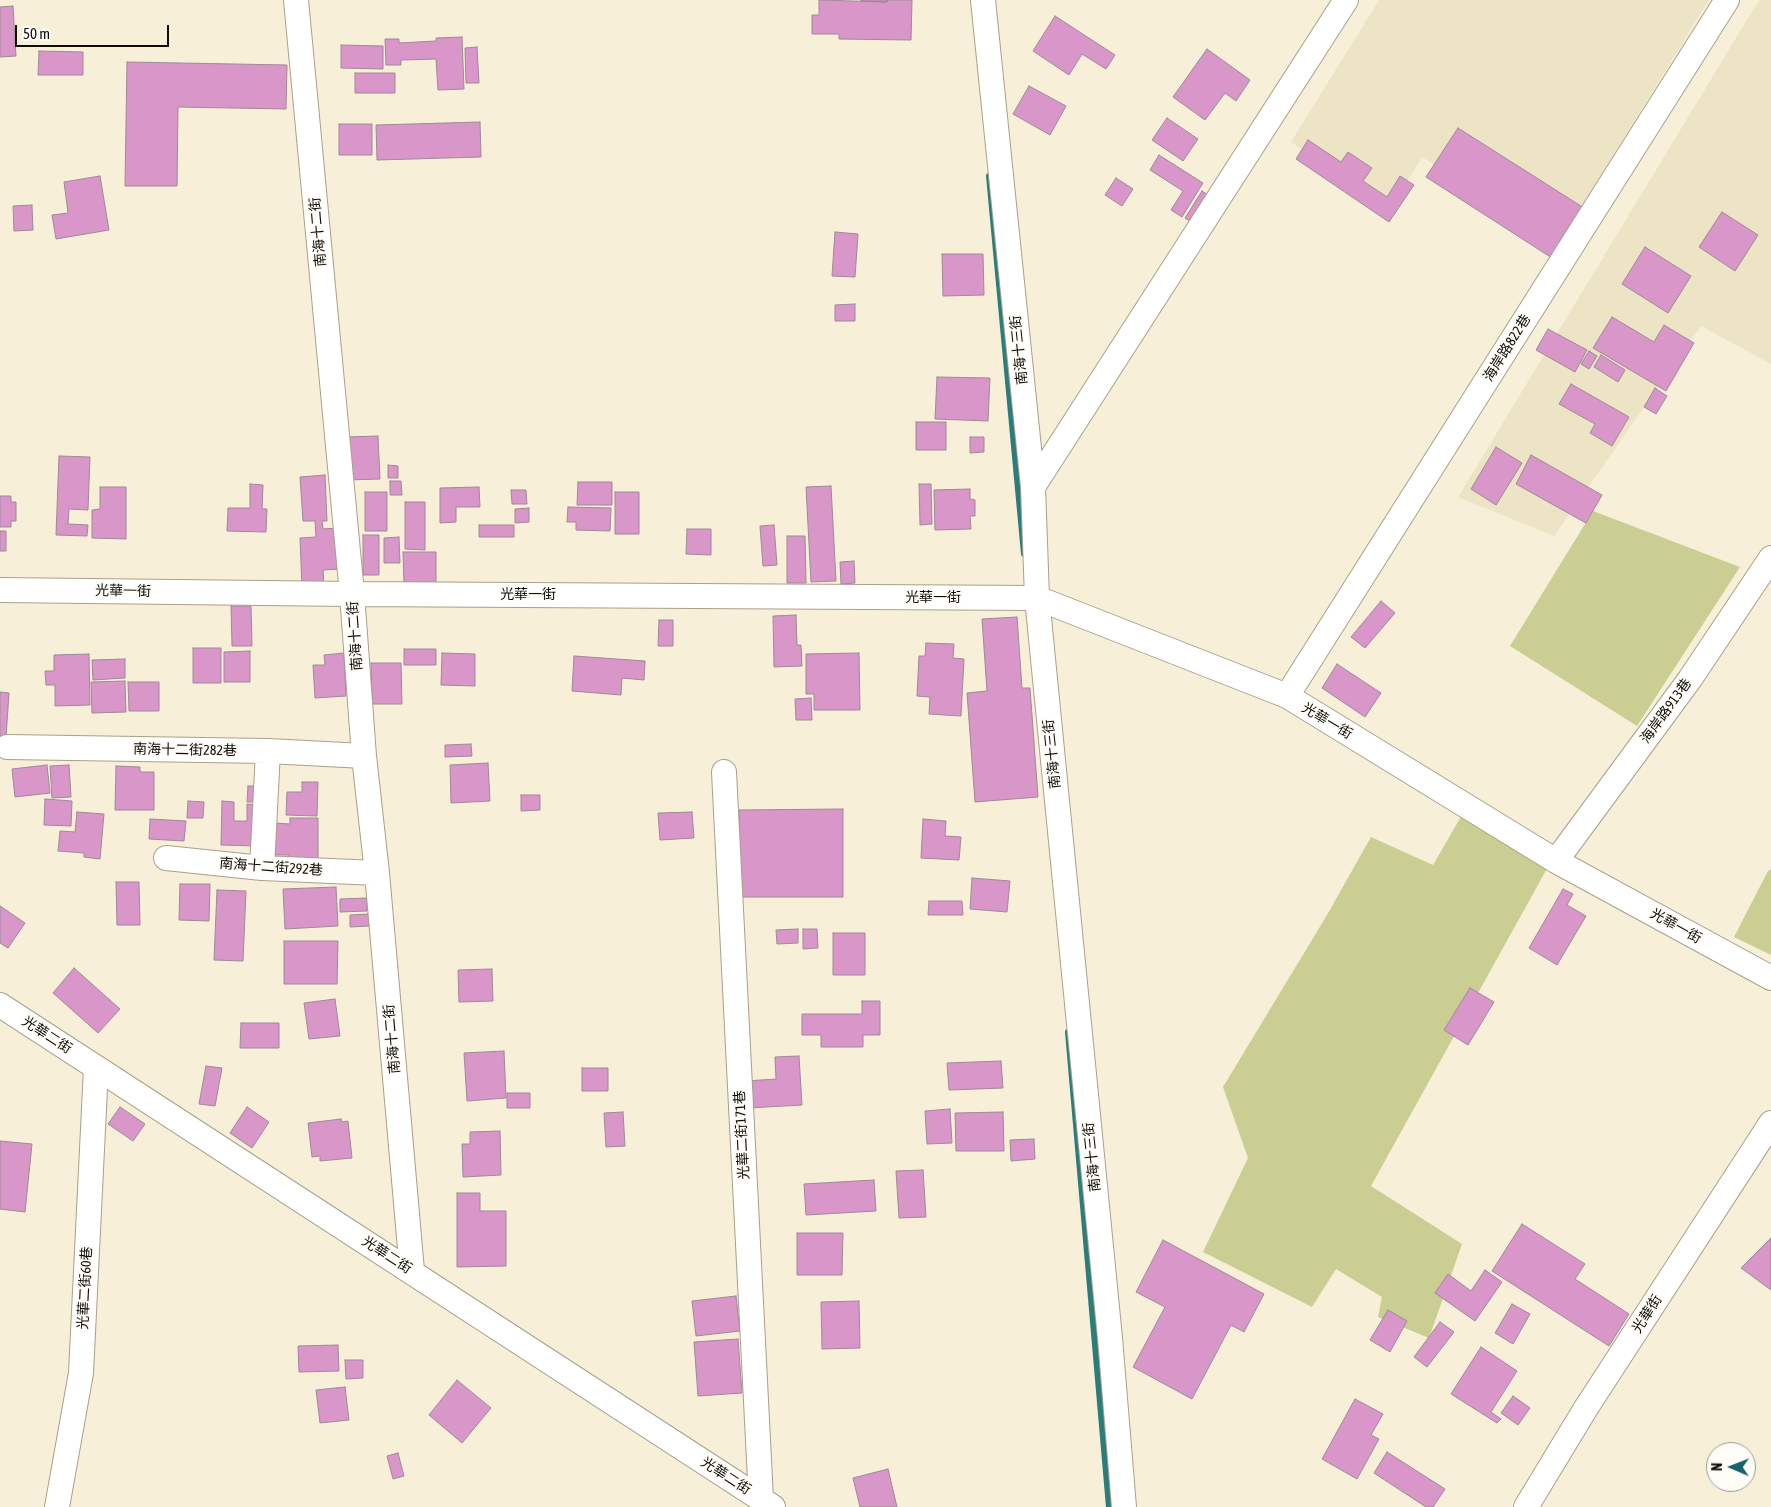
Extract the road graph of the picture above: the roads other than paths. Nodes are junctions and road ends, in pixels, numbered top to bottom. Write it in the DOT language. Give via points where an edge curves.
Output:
graph roads {
  1 [pos="296,0"];
  2 [pos="982,0"];
  3 [pos="1346,0"];
  4 [pos="1727,0"];
  5 [pos="1033,487"];
  6 [pos="1771,558"];
  7 [pos="0,590"];
  8 [pos="352,594"];
  9 [pos="1037,598"];
  10 [pos="1287,696"];
  11 [pos="7,747"];
  12 [pos="268,751"];
  13 [pos="364,756"];
  14 [pos="724,772"];
  15 [pos="166,858"];
  16 [pos="1556,860"];
  17 [pos="262,868"];
  18 [pos="377,873"];
  19 [pos="1771,978"];
  20 [pos="0,1005"];
  21 [pos="96,1068"];
  22 [pos="1771,1123"];
  23 [pos="412,1271"];
  24 [pos="767,1503"];
  25 [pos="57,1507"];
  26 [pos="1124,1507"];
  27 [pos="1526,1507"];
  1 -- 8 [label="street, 南海十二街"];
  2 -- 5 [label="street, 南海十三街"];
  3 -- 5 [label="street"];
  4 -- 10 [label="street, 海岸路822巷"];
  5 -- 9 [label="street, 南海十三街"];
  6 -- 16 [label="street, 海岸路913巷" via="1690,678"];
  7 -- 8 [label="street, 光華一街"];
  8 -- 9 [label="street, 光華一街"];
  8 -- 13 [label="street, 南海十二街"];
  9 -- 10 [label="street, 光華一街"];
  9 -- 26 [label="street, 南海十三街"];
  10 -- 16 [label="street, 光華一街"];
  11 -- 12 [label="street, 南海十二街282巷"];
  12 -- 13 [label="street, 南海十二街282巷"];
  12 -- 17 [label="street"];
  13 -- 18 [label="street, 南海十二街"];
  14 -- 24 [label="street, 光華二街171巷"];
  15 -- 17 [label="street, 南海十二街292巷"];
  16 -- 19 [label="street, 光華一街"];
  17 -- 18 [label="street, 南海十二街292巷"];
  18 -- 23 [label="street, 南海十二街"];
  20 -- 21 [label="street, 光華二街"];
  21 -- 23 [label="street, 光華二街"];
  21 -- 25 [label="street, 光華二街60巷" via="81,1374"];
  22 -- 27 [label="street, 光華街" via="1586,1408"];
  23 -- 24 [label="street, 光華二街"];
}
